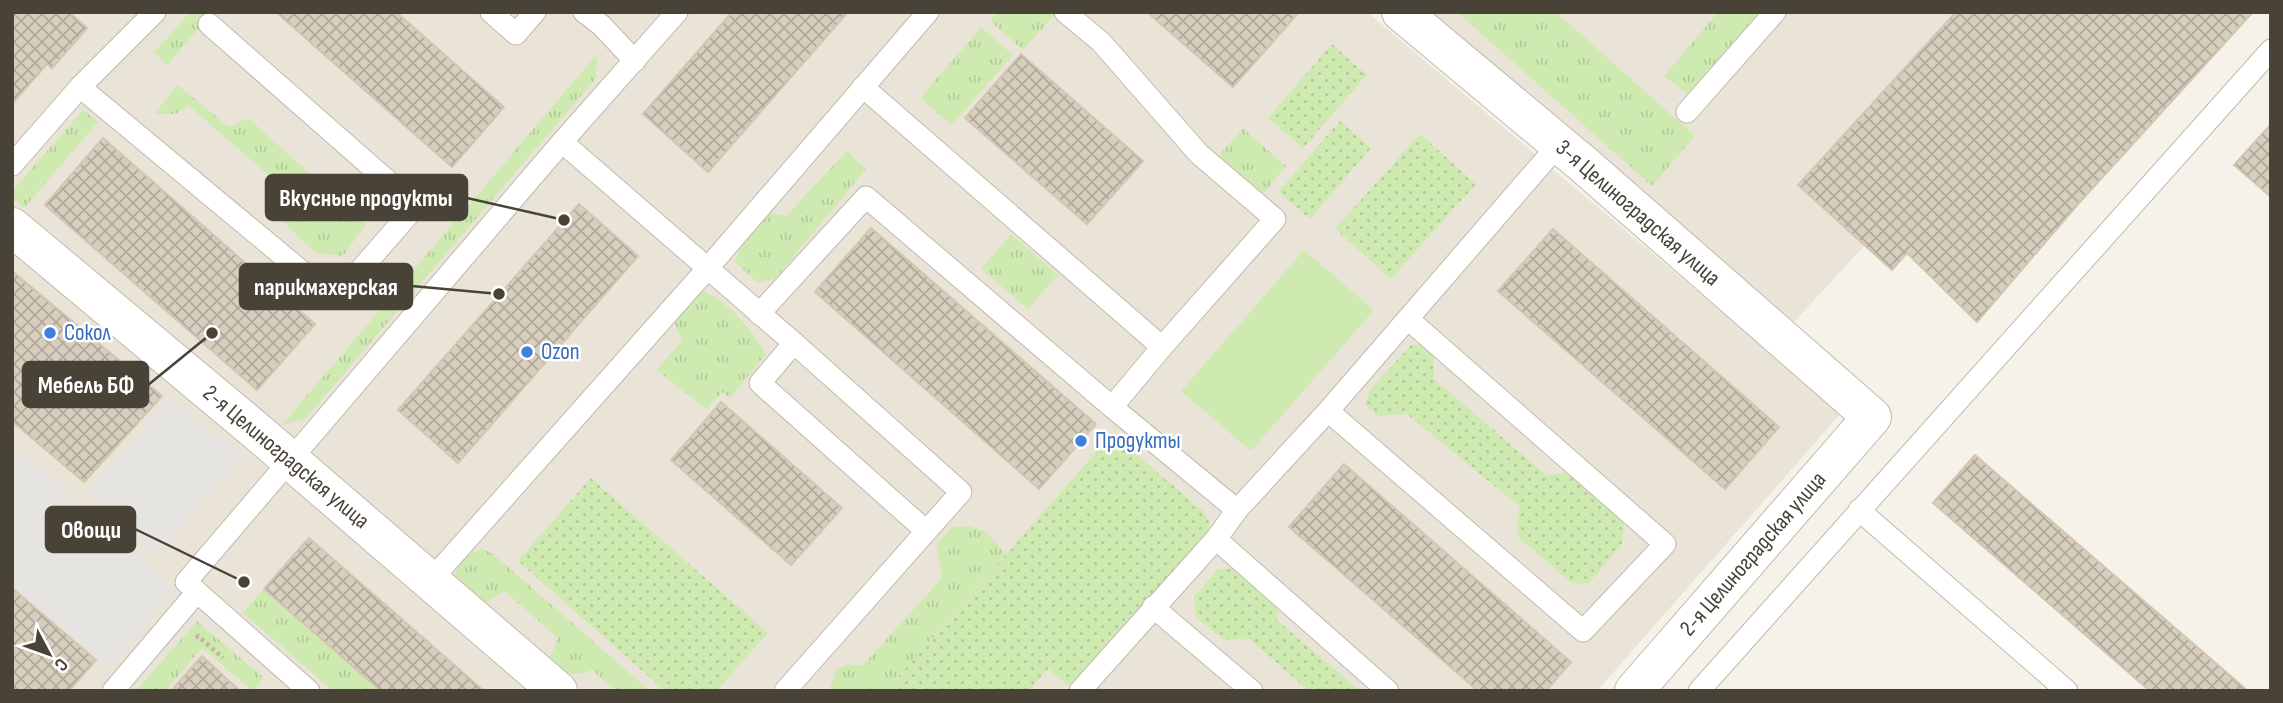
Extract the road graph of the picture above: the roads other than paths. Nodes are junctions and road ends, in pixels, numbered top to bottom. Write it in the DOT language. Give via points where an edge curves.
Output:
graph roads {
  1 [pos="155,12"];
  2 [pos="491,12"];
  3 [pos="535,12"];
  4 [pos="584,12"];
  5 [pos="677,12"];
  6 [pos="929,12"];
  7 [pos="1065,12"];
  8 [pos="1401,12"];
  9 [pos="1775,12"];
  10 [pos="209,24"];
  11 [pos="2271,50"];
  12 [pos="635,61"];
  13 [pos="80,87"];
  14 [pos="863,87"];
  15 [pos="1687,112"];
  16 [pos="562,142"];
  17 [pos="1559,144"];
  18 [pos="12,165"];
  19 [pos="12,227"];
  20 [pos="707,269"];
  21 [pos="759,314"];
  22 [pos="1408,318"];
  23 [pos="794,343"];
  24 [pos="1162,347"];
  25 [pos="1112,407"];
  26 [pos="1328,411"];
  27 [pos="1872,417"];
  28 [pos="291,461"];
  29 [pos="1237,510"];
  30 [pos="1859,510"];
  31 [pos="926,531"];
  32 [pos="1216,538"];
  33 [pos="431,580"];
  34 [pos="197,592"];
  35 [pos="1153,607"];
  36 [pos="113,691"];
  37 [pos="309,691"];
  38 [pos="558,691"];
  39 [pos="785,691"];
  40 [pos="1080,691"];
  41 [pos="1252,691"];
  42 [pos="1388,691"];
  43 [pos="1634,691"];
  44 [pos="1699,691"];
  45 [pos="2067,691"];
  1 -- 13 [label="lane"];
  2 -- 3 [label="lane" via="516,34"];
  4 -- 12 [label="lane"];
  5 -- 12 [label="lane"];
  6 -- 14 [label="lane"];
  7 -- 24 [label="lane" via="1101,42 1199,154 1275,219"];
  8 -- 17 [label="street, 3-я Целиноградская улица"];
  9 -- 15 [label="lane"];
  10 -- 13 [label="lane" via="416,206 335,299"];
  11 -- 30 [label="lane"];
  12 -- 16 [label="lane"];
  13 -- 18 [label="lane"];
  14 -- 20 [label="lane"];
  14 -- 24 [label="lane"];
  16 -- 20 [label="lane"];
  16 -- 28 [label="lane"];
  17 -- 22 [label="lane"];
  17 -- 27 [label="street, 3-я Целиноградская улица"];
  19 -- 28 [label="street, 2-я Целиноградская улица"];
  20 -- 21 [label="lane"];
  20 -- 33 [label="lane"];
  21 -- 23 [label="lane"];
  21 -- 25 [label="lane" via="866,197"];
  22 -- 26 [label="lane"];
  22 -- 26 [label="lane" via="1665,544 1583,631"];
  23 -- 31 [label="lane" via="760,383"];
  23 -- 31 [label="lane" via="961,492"];
  24 -- 25 [label="lane"];
  25 -- 29 [label="lane"];
  26 -- 29 [label="lane"];
  27 -- 43 [label="street, 2-я Целиноградская улица"];
  28 -- 33 [label="street, 2-я Целиноградская улица"];
  28 -- 34 [label="lane" via="186,582"];
  29 -- 32 [label="lane"];
  30 -- 44 [label="lane"];
  30 -- 45 [label="lane"];
  31 -- 39 [label="lane"];
  32 -- 35 [label="lane"];
  32 -- 42 [label="lane"];
  33 -- 38 [label="street, 2-я Целиноградская улица"];
  34 -- 36 [label="lane"];
  34 -- 37 [label="lane"];
  35 -- 40 [label="lane"];
  35 -- 41 [label="lane"];
}
